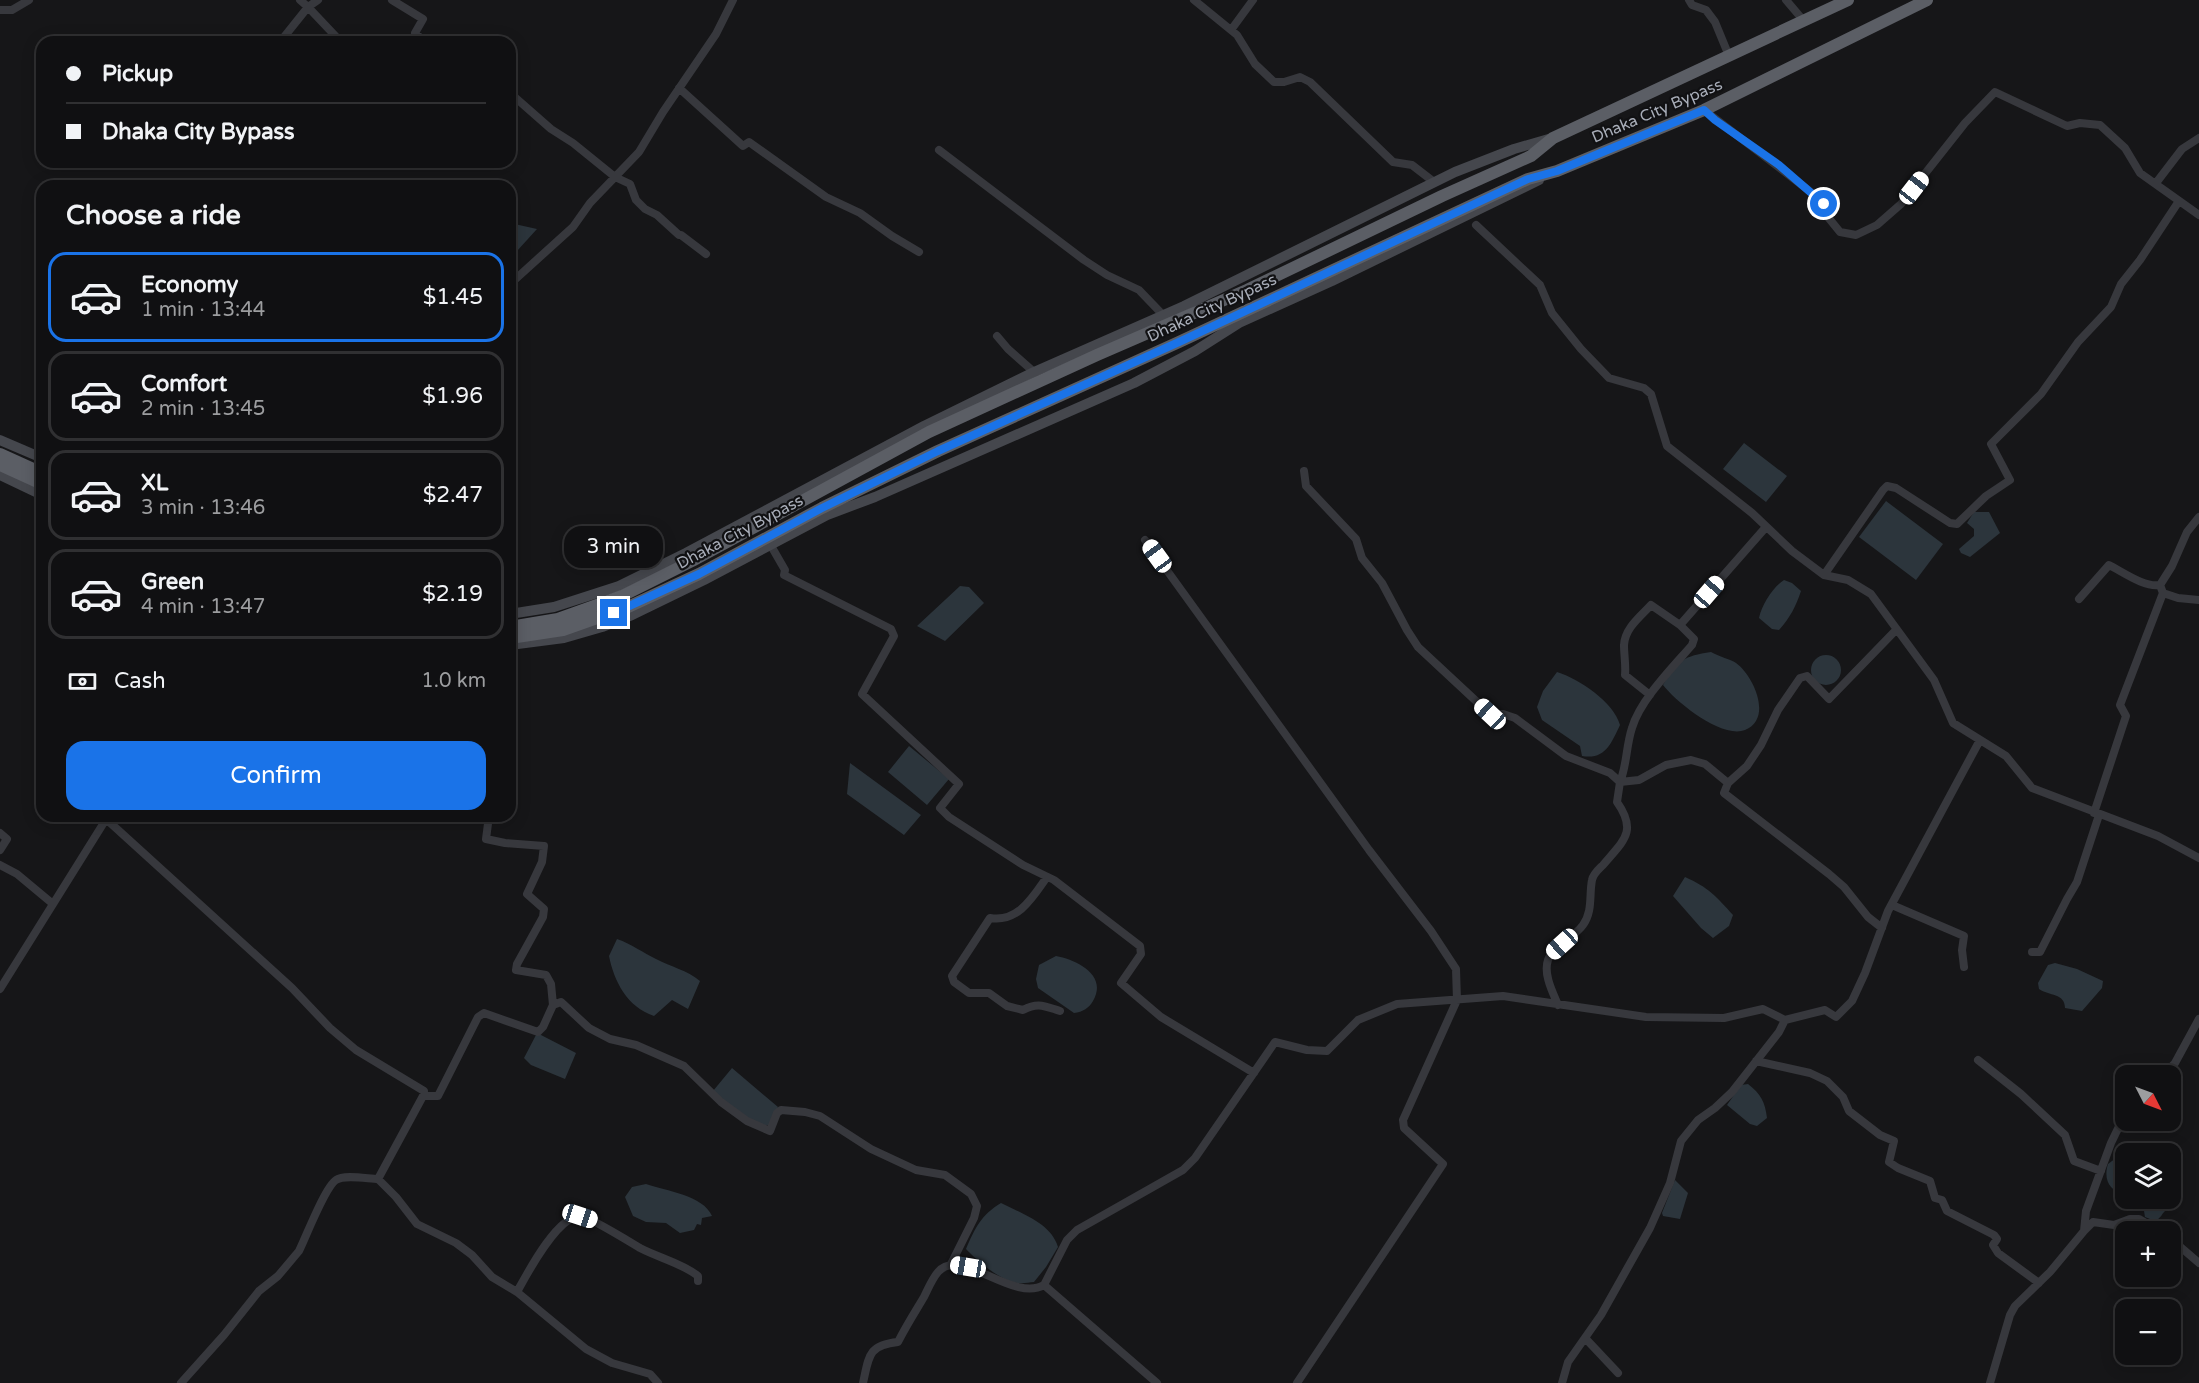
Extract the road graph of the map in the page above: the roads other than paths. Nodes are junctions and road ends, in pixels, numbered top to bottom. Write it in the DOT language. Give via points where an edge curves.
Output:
graph roads {
  1 [pos="29,0"];
  2 [pos="300,0"];
  3 [pos="318,0"];
  4 [pos="392,0"];
  5 [pos="733,0"];
  6 [pos="1194,0"];
  7 [pos="1253,0"];
  8 [pos="1689,0"];
  9 [pos="1786,0"];
  10 [pos="1848,0"];
  11 [pos="1927,0"];
  12 [pos="308,7"];
  13 [pos="0,10"];
  14 [pos="1803,20"];
  15 [pos="1231,30"];
  16 [pos="285,36"];
  17 [pos="335,36"];
  18 [pos="418,36"];
  19 [pos="1729,56"];
  20 [pos="679,88"];
  21 [pos="516,98"];
  22 [pos="1704,110"];
  23 [pos="1553,138"];
  24 [pos="2199,138"];
  25 [pos="939,150"];
  26 [pos="1553,172"];
  27 [pos="615,177"];
  28 [pos="1434,182"];
  29 [pos="2156,183"];
  30 [pos="2180,201"];
  31 [pos="2199,215"];
  32 [pos="1476,225"];
  33 [pos="919,252"];
  34 [pos="706,254"];
  35 [pos="516,279"];
  36 [pos="1163,315"];
  37 [pos="997,336"];
  38 [pos="1034,372"];
  39 [pos="0,440"];
  40 [pos="0,454"];
  41 [pos="36,455"];
  42 [pos="0,465"];
  43 [pos="36,470"];
  44 [pos="1304,471"];
  45 [pos="0,476"];
  46 [pos="36,481"];
  47 [pos="36,492"];
  48 [pos="2199,518"];
  49 [pos="1766,526"];
  50 [pos="1145,540"];
  51 [pos="770,544"];
  52 [pos="1824,575"];
  53 [pos="2160,585"];
  54 [pos="2163,593"];
  55 [pos="2079,599"];
  56 [pos="2199,600"];
  57 [pos="516,613"];
  58 [pos="516,626"];
  59 [pos="1680,626"];
  60 [pos="1896,630"];
  61 [pos="516,637"];
  62 [pos="516,644"];
  63 [pos="1650,695"];
  64 [pos="1980,740"];
  65 [pos="1620,782"];
  66 [pos="1728,783"];
  67 [pos="2097,814"];
  68 [pos="105,822"];
  69 [pos="111,822"];
  70 [pos="488,822"];
  71 [pos="0,833"];
  72 [pos="0,850"];
  73 [pos="2199,858"];
  74 [pos="0,865"];
  75 [pos="1047,877"];
  76 [pos="53,904"];
  77 [pos="1892,905"];
  78 [pos="1882,928"];
  79 [pos="2032,952"];
  80 [pos="1964,967"];
  81 [pos="0,989"];
  82 [pos="1457,1000"];
  83 [pos="554,1005"];
  84 [pos="1558,1005"];
  85 [pos="1060,1011"];
  86 [pos="2199,1019"];
  87 [pos="1785,1020"];
  88 [pos="1978,1060"];
  89 [pos="1756,1061"];
  90 [pos="2173,1065"];
  91 [pos="1254,1073"];
  92 [pos="423,1096"];
  93 [pos="2116,1131"];
  94 [pos="2101,1171"];
  95 [pos="378,1179"];
  96 [pos="2125,1221"];
  97 [pos="2143,1221"];
  98 [pos="2115,1225"];
  99 [pos="2084,1231"];
  100 [pos="2181,1247"];
  101 [pos="2199,1263"];
  102 [pos="951,1264"];
  103 [pos="698,1281"];
  104 [pos="2039,1283"];
  105 [pos="1044,1285"];
  106 [pos="517,1292"];
  107 [pos="1586,1339"];
  108 [pos="1618,1373"];
  109 [pos="181,1383"];
  110 [pos="658,1383"];
  111 [pos="863,1383"];
  112 [pos="1157,1383"];
  113 [pos="1297,1383"];
  114 [pos="1562,1383"];
  115 [pos="1990,1383"];
  1 -- 13 [label="street" via="12,10"];
  2 -- 12 [label="street"];
  3 -- 12 [label="street"];
  4 -- 18 [label="street" via="423,19 415,33"];
  5 -- 20 [label="street" via="716,34"];
  6 -- 15 [label="street"];
  7 -- 15 [label="street"];
  8 -- 19 [label="street" via="1692,6 1706,10 1715,22"];
  9 -- 14 [label="street"];
  10 -- 14 [label="highway, Dhaka City Bypass"];
  11 -- 22 [label="highway, Dhaka City Bypass"];
  12 -- 16 [label="street"];
  12 -- 17 [label="street"];
  14 -- 19 [label="highway, Dhaka City Bypass"];
  15 -- 28 [label="street" via="1255,64 1274,82 1300,77 1310,82 1393,162 1412,165"];
  19 -- 23 [label="highway, Dhaka City Bypass"];
  20 -- 27 [label="street" via="639,152"];
  20 -- 33 [label="street" via="743,146 749,142 826,197 860,213"];
  21 -- 27 [label="street"];
  22 -- 26 [label="highway, Dhaka City Bypass"];
  22 -- 29 [label="street" via="1808,189 1824,204 1827,216 1840,232 1856,235 1877,225 1901,204 1965,123 1995,92 2067,126 2100,125 2125,148 2140,173"];
  23 -- 28 [label="main road" via="1488,158"];
  23 -- 58 [label="highway, Dhaka City Bypass" via="1531,156 1247,291 929,432 622,596 558,619"];
  24 -- 29 [label="street" via="2182,149"];
  25 -- 36 [label="street" via="1084,260 1139,290"];
  26 -- 51 [label="main road" via="1239,323 1134,384 886,493 827,514"];
  26 -- 61 [label="highway, Dhaka City Bypass" via="1528,179 938,451 628,607 563,630"];
  27 -- 34 [label="street" via="630,184 636,200 645,209"];
  27 -- 35 [label="street" via="573,227"];
  28 -- 36 [label="main road"];
  29 -- 30 [label="street"];
  30 -- 31 [label="street"];
  30 -- 52 [label="street" via="2121,284 2111,307 2078,342 2041,394 1991,444 2010,480 1986,496 1957,524 1950,524 1887,486"];
  32 -- 49 [label="street" via="1540,285 1552,313 1609,378 1644,388 1651,394 1667,446"];
  36 -- 38 [label="main road"];
  37 -- 38 [label="street"];
  38 -- 57 [label="main road" via="619,586 554,607"];
  39 -- 41 [label="main road"];
  40 -- 43 [label="highway"];
  42 -- 46 [label="highway"];
  44 -- 65 [label="street" via="1306,486 1356,539 1362,558 1382,583 1418,647 1490,714 1515,718 1566,756 1610,773"];
  45 -- 47 [label="main road"];
  48 -- 53 [label="street" via="2187,532"];
  49 -- 52 [label="street"];
  49 -- 59 [label="street"];
  50 -- 82 [label="street" via="1431,931 1456,969"];
  51 -- 62 [label="main road" via="704,580 602,627 564,638"];
  51 -- 75 [label="street" via="784,575 891,629 894,636 862,694 959,784 940,808 949,817"];
  52 -- 60 [label="street" via="1848,580 1871,594"];
  53 -- 54 [label="street"];
  53 -- 55 [label="street" via="2141,581 2109,565"];
  54 -- 56 [label="street"];
  54 -- 67 [label="street" via="2120,705 2126,716"];
  59 -- 63 [label="street" via="1694,639 1692,645"];
  59 -- 63 [label="street" via="1651,605 1627,631 1625,675"];
  60 -- 64 [label="street" via="1934,680 1953,723"];
  60 -- 66 [label="street" via="1829,699 1807,676 1800,678 1761,745"];
  63 -- 65 [label="street" via="1632,725"];
  64 -- 67 [label="street" via="2006,756 2032,788"];
  64 -- 77 [label="street"];
  65 -- 66 [label="street" via="1639,780 1666,765 1691,760 1705,764"];
  65 -- 84 [label="street" via="1617,802 1626,815 1627,831 1592,878 1585,923 1546,963"];
  66 -- 78 [label="street" via="1724,793 1728,797 1829,874"];
  67 -- 73 [label="street" via="2158,836"];
  67 -- 79 [label="street" via="2078,882 2040,952"];
  68 -- 76 [label="street"];
  69 -- 92 [label="street" via="292,988 330,1028 356,1050 424,1091"];
  70 -- 83 [label="street" via="486,839 544,846 542,862 527,894 544,909 543,916 516,970 546,975"];
  71 -- 72 [label="street" via="7,839"];
  74 -- 76 [label="street"];
  75 -- 85 [label="street" via="1011,917 990,918 952,976 969,993 989,993 1007,1006 1023,1010 1043,1005"];
  75 -- 91 [label="street" via="1140,946 1141,954 1121,983 1161,1017"];
  76 -- 81 [label="street"];
  77 -- 78 [label="street"];
  77 -- 80 [label="street" via="1964,936"];
  78 -- 87 [label="street" via="1852,1001 1836,1017 1826,1010"];
  82 -- 84 [label="street" via="1503,996"];
  82 -- 91 [label="street" via="1397,1004 1358,1020 1327,1051 1275,1042"];
  82 -- 113 [label="street" via="1403,1120 1404,1128 1443,1164"];
  83 -- 92 [label="street" via="538,1032 484,1013 478,1017 438,1096"];
  83 -- 102 [label="street" via="561,1002 589,1028 610,1039 636,1045 684,1066 721,1102 770,1131 781,1110 820,1116 871,1149 916,1170 945,1175 959,1183 977,1206"];
  84 -- 87 [label="street" via="1646,1017 1724,1017 1763,1009"];
  86 -- 90 [label="street"];
  87 -- 89 [label="street"];
  88 -- 94 [label="street" via="2065,1136 2074,1161"];
  89 -- 104 [label="street" via="1809,1073 1827,1082 1843,1097 1850,1111 1894,1142 1889,1162 1930,1181 1935,1198 1942,1200 1947,1211 1994,1236 1997,1239 1993,1245 1998,1253"];
  89 -- 107 [label="street" via="1732,1092 1698,1120 1681,1141 1670,1184 1650,1228"];
  91 -- 105 [label="street" via="1189,1164 1077,1230 1067,1240"];
  92 -- 95 [label="street"];
  93 -- 94 [label="street"];
  94 -- 99 [label="street" via="2086,1211"];
  95 -- 106 [label="street" via="417,1224 456,1243 492,1277"];
  95 -- 109 [label="street" via="336,1180 293,1260 259,1291"];
  96 -- 97 [label="street"];
  98 -- 99 [label="street" via="2093,1222"];
  99 -- 104 [label="street"];
  100 -- 101 [label="street"];
  102 -- 105 [label="street" via="968,1267 1000,1282 1031,1288"];
  102 -- 111 [label="street" via="938,1271 898,1342 875,1348"];
  103 -- 106 [label="street" via="691,1271 580,1216 551,1236"];
  104 -- 115 [label="street" via="2010,1315"];
  105 -- 112 [label="street"];
  106 -- 110 [label="street" via="586,1349 612,1363 650,1374"];
  107 -- 108 [label="street"];
  107 -- 114 [label="street" via="1568,1362"];
}
